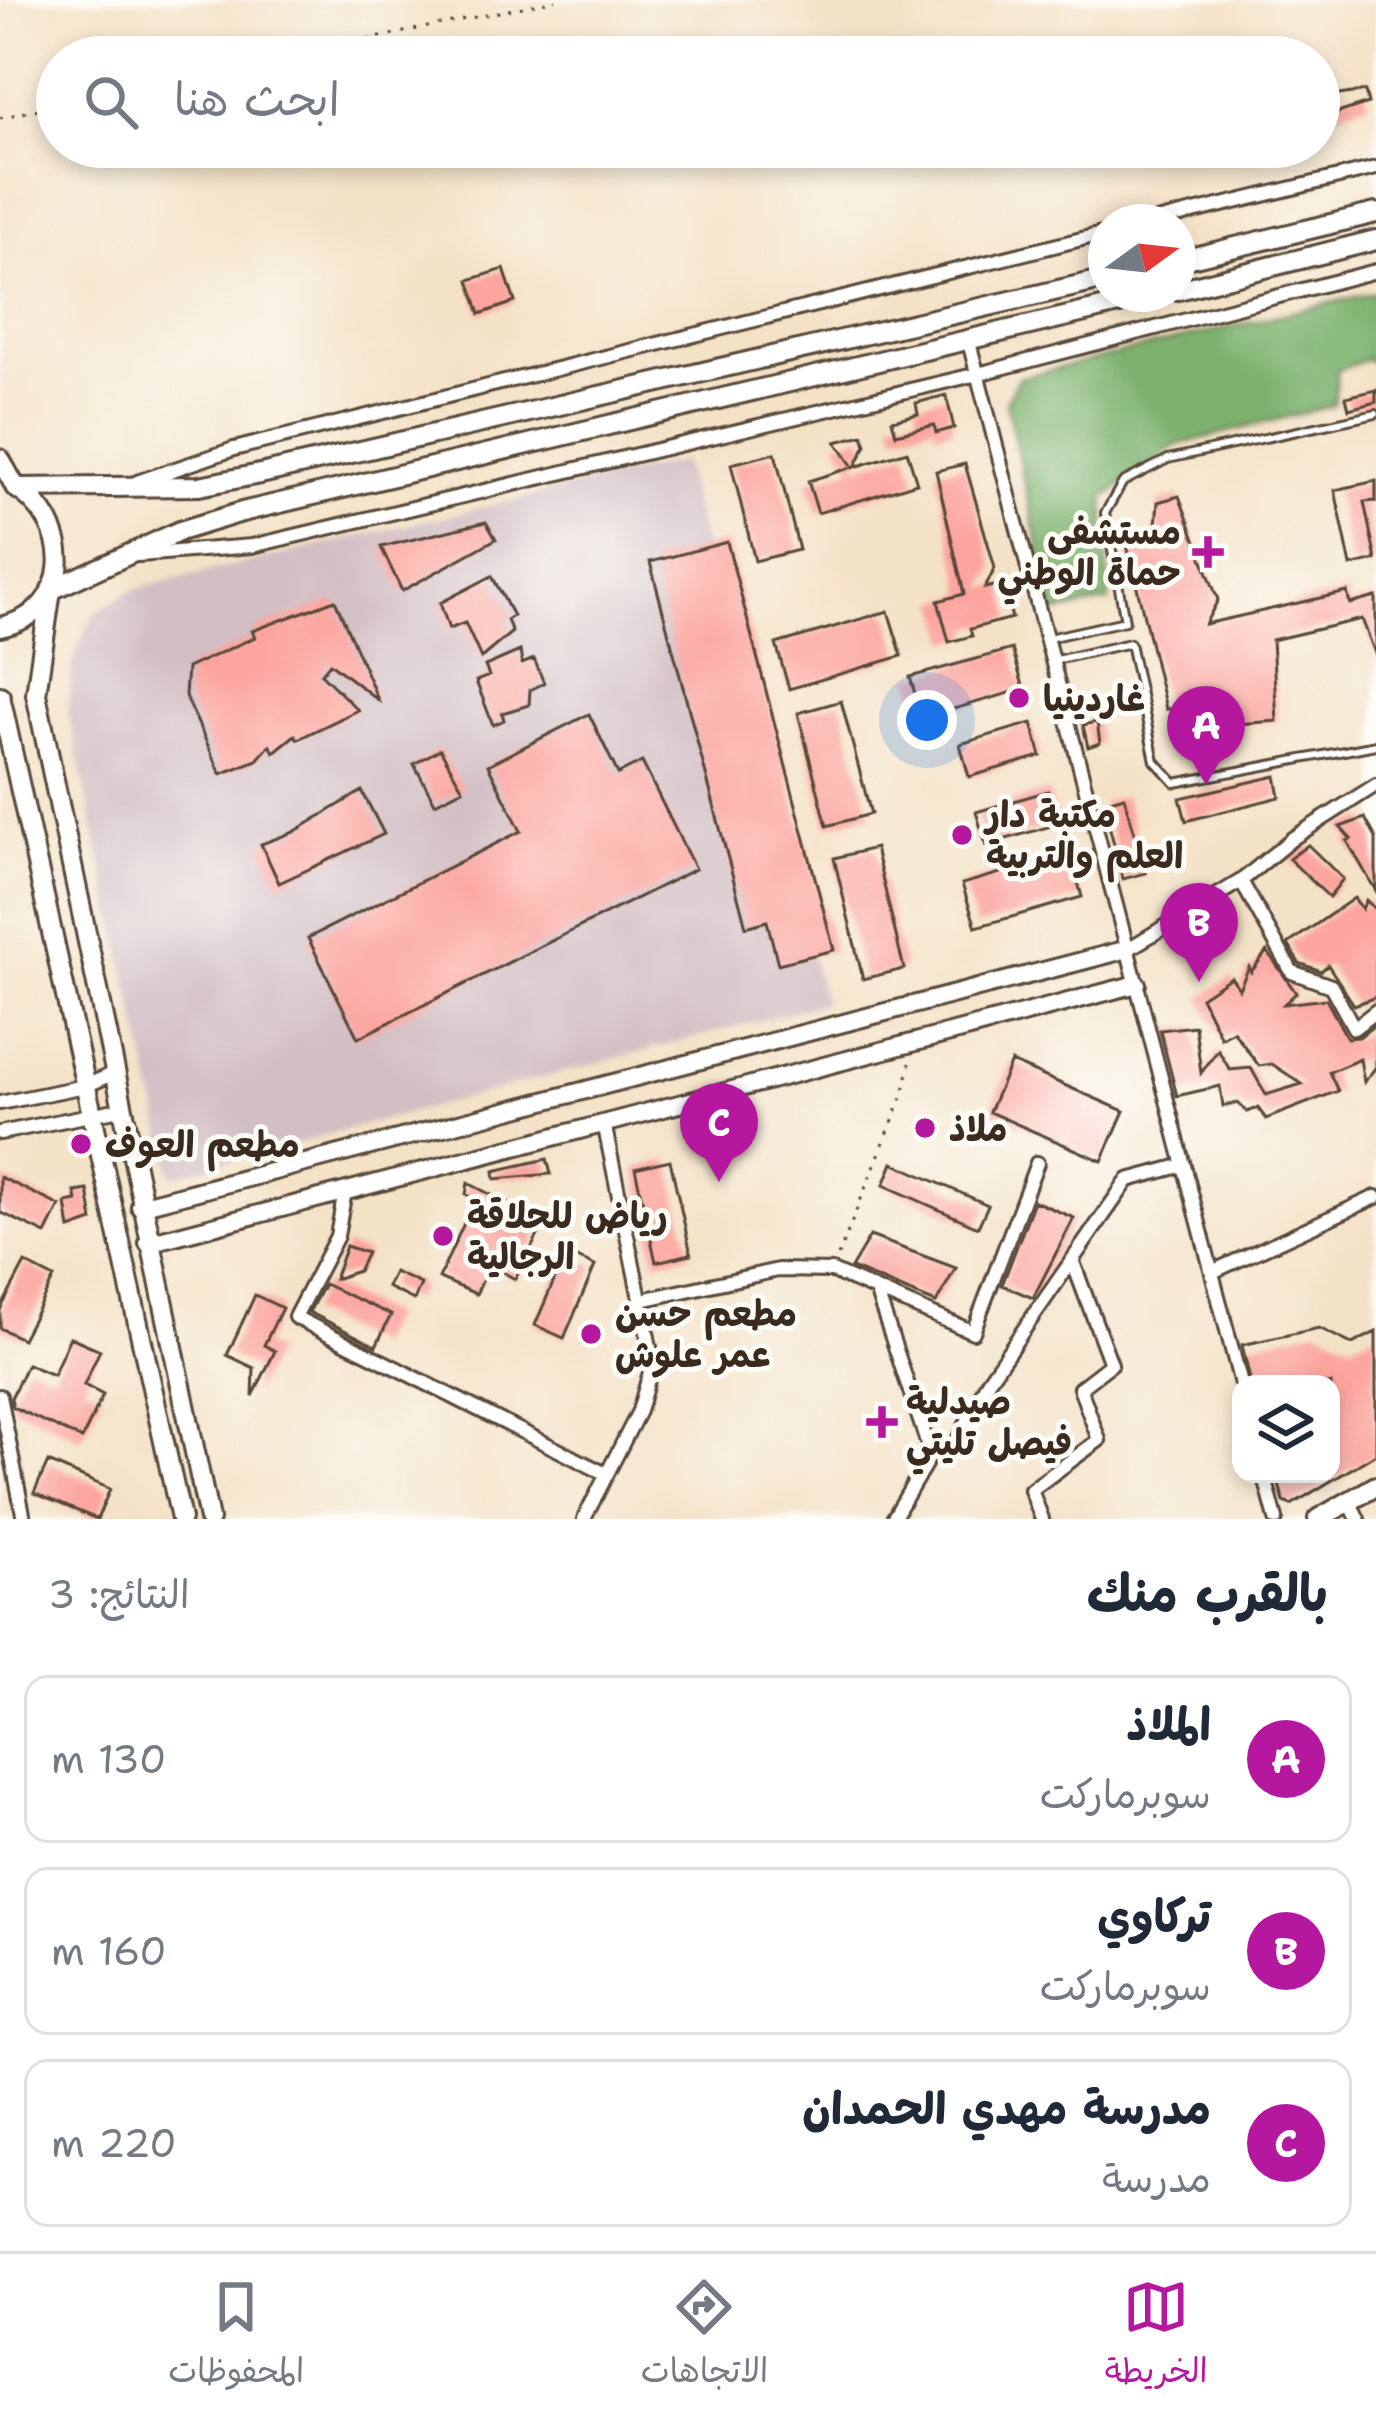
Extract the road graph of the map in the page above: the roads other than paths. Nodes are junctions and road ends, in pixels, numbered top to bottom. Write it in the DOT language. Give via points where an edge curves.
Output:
graph roads {
  1 [pos="1376,168"];
  2 [pos="1196,212"];
  3 [pos="1376,213"];
  4 [pos="1088,237"];
  5 [pos="1376,241"];
  6 [pos="1196,257"];
  7 [pos="1376,271"];
  8 [pos="1088,283"];
  9 [pos="1196,286"];
  10 [pos="1088,312"];
  11 [pos="969,341"];
  12 [pos="978,374"];
  13 [pos="1376,414"];
  14 [pos="0,459"];
  15 [pos="8,485"];
  16 [pos="117,489"];
  17 [pos="126,556"];
  18 [pos="51,590"];
  19 [pos="0,627"];
  20 [pos="1047,638"];
  21 [pos="1052,661"];
  22 [pos="0,696"];
  23 [pos="1376,745"];
  24 [pos="1376,785"];
  25 [pos="1241,881"];
  26 [pos="1128,949"];
  27 [pos="1137,984"];
  28 [pos="1376,1011"];
  29 [pos="113,1074"];
  30 [pos="86,1086"];
  31 [pos="0,1103"];
  32 [pos="120,1109"];
  33 [pos="92,1115"];
  34 [pos="604,1123"];
  35 [pos="0,1133"];
  36 [pos="1037,1162"];
  37 [pos="1184,1165"];
  38 [pos="345,1191"];
  39 [pos="1376,1198"];
  40 [pos="140,1205"];
  41 [pos="148,1243"];
  42 [pos="1074,1265"];
  43 [pos="1212,1272"];
  44 [pos="877,1290"];
  45 [pos="642,1300"];
  46 [pos="1239,1375"];
  47 [pos="0,1396"];
  48 [pos="931,1454"];
  49 [pos="604,1473"];
  50 [pos="1266,1483"];
  51 [pos="1376,1486"];
  52 [pos="1353,1510"];
  53 [pos="24,1519"];
  54 [pos="181,1519"];
  55 [pos="209,1519"];
  56 [pos="584,1519"];
  57 [pos="893,1519"];
  58 [pos="1042,1519"];
  59 [pos="1276,1519"];
  60 [pos="1318,1519"];
  1 -- 2 [label="street"];
  3 -- 6 [label="main road"];
  4 -- 16 [label="street" via="234,449"];
  5 -- 9 [label="main road"];
  7 -- 12 [label="street"];
  8 -- 16 [label="main road" via="265,473"];
  10 -- 11 [label="main road"];
  11 -- 12 [label="street"];
  11 -- 17 [label="main road" via="242,512"];
  12 -- 17 [label="street" via="252,547"];
  12 -- 20 [label="street"];
  13 -- 20 [label="lane" via="1168,459 1123,482 1105,513 1125,621"];
  14 -- 15 [label="main road"];
  15 -- 16 [label="main road"];
  15 -- 18 [label="main road" via="35,500 58,540"];
  17 -- 18 [label="main road"];
  18 -- 19 [label="main road" via="36,610"];
  18 -- 29 [label="main road" via="36,694"];
  20 -- 21 [label="street"];
  21 -- 23 [label="lane" via="1130,643 1155,761 1175,783"];
  21 -- 26 [label="street"];
  22 -- 30 [label="main road"];
  24 -- 25 [label="street"];
  25 -- 26 [label="street"];
  25 -- 28 [label="street" via="1292,972 1331,986 1354,1028"];
  26 -- 27 [label="street"];
  26 -- 40 [label="main road"];
  27 -- 34 [label="main road"];
  27 -- 37 [label="street"];
  29 -- 30 [label="street"];
  29 -- 32 [label="main road"];
  30 -- 31 [label="street"];
  30 -- 33 [label="main road"];
  32 -- 33 [label="street"];
  32 -- 40 [label="main road"];
  33 -- 35 [label="street"];
  33 -- 54 [label="main road"];
  34 -- 38 [label="main road"];
  34 -- 45 [label="street"];
  36 -- 44 [label="street" via="973,1332"];
  37 -- 42 [label="street" via="1128,1180"];
  37 -- 43 [label="street"];
  38 -- 41 [label="main road"];
  38 -- 49 [label="street" via="337,1236 295,1317"];
  39 -- 43 [label="street"];
  40 -- 41 [label="main road"];
  41 -- 55 [label="main road"];
  42 -- 48 [label="street" via="988,1382 954,1448"];
  42 -- 58 [label="street" via="1111,1364 1080,1388 1099,1440 1031,1490"];
  43 -- 46 [label="street"];
  44 -- 45 [label="street" via="832,1271 778,1270"];
  44 -- 48 [label="street"];
  45 -- 49 [label="street" via="653,1362 639,1411"];
  47 -- 53 [label="street"];
  48 -- 57 [label="street"];
  49 -- 56 [label="street"];
  50 -- 59 [label="street"];
  51 -- 52 [label="main road"];
  52 -- 60 [label="main road"];
}
